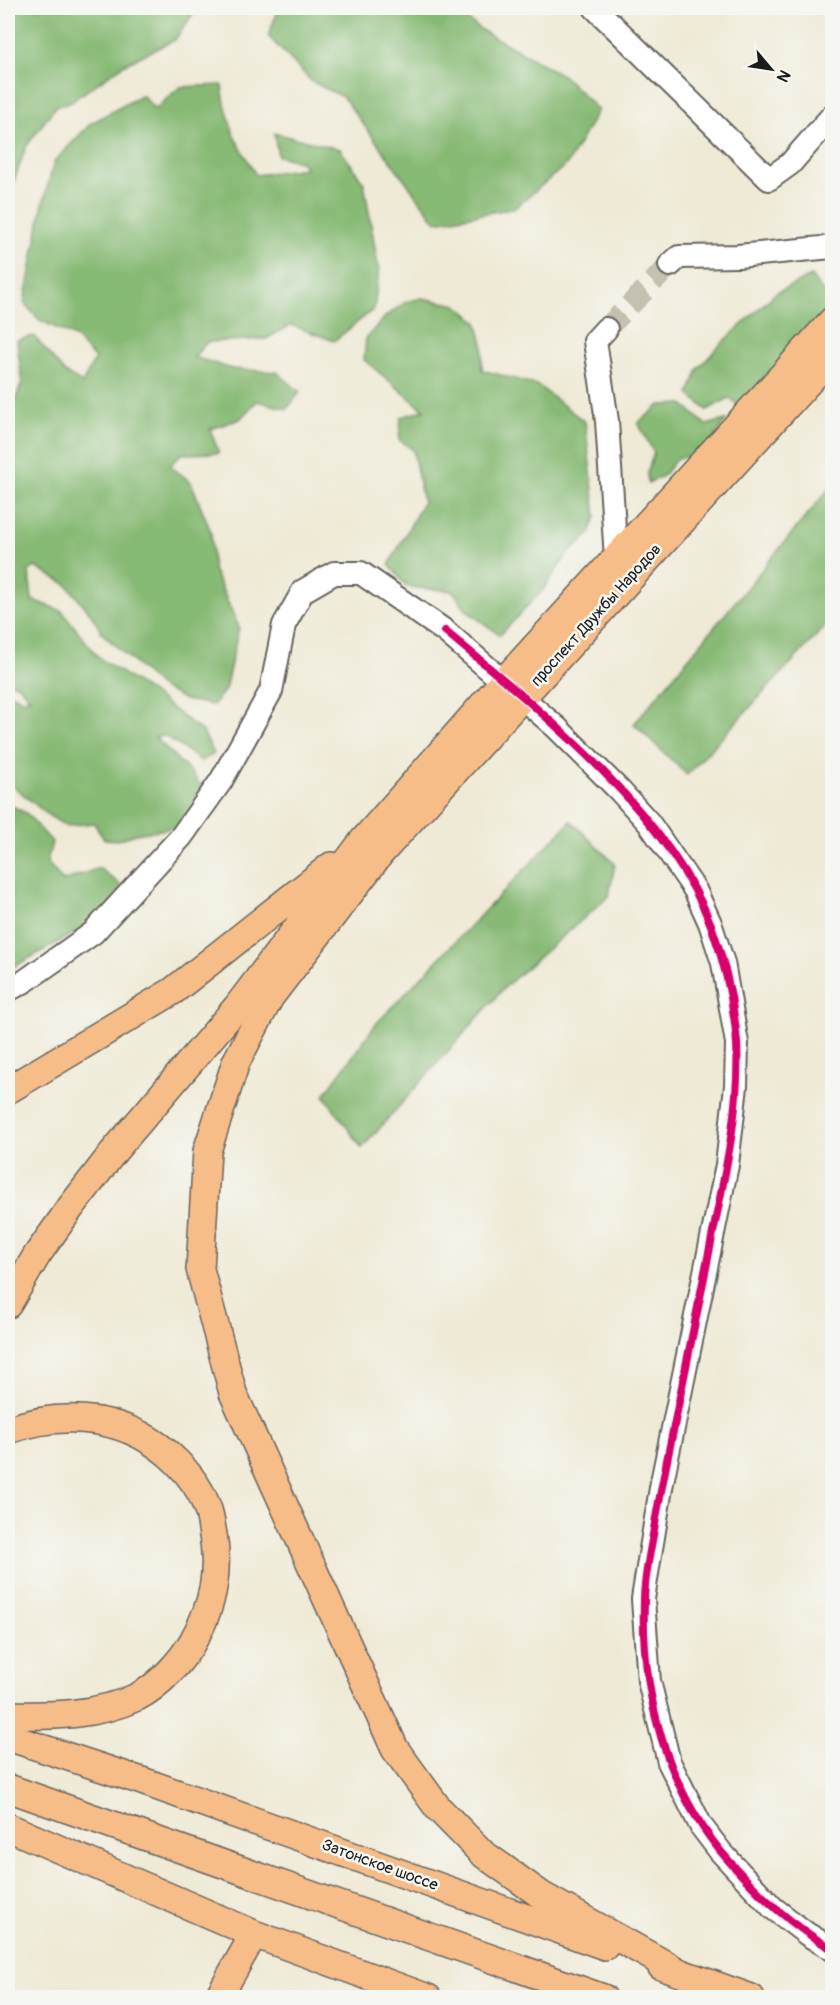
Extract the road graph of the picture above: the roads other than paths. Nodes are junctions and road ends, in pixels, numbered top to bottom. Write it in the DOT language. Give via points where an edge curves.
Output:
graph roads {
  1 [pos="595,8"];
  2 [pos="832,116"];
  3 [pos="832,247"];
  4 [pos="670,265"];
  5 [pos="832,321"];
  6 [pos="606,329"];
  7 [pos="832,356"];
  8 [pos="616,559"];
  9 [pos="513,689"];
  10 [pos="371,848"];
  11 [pos="8,990"];
  12 [pos="8,1090"];
  13 [pos="8,1304"];
  14 [pos="8,1430"];
  15 [pos="8,1715"];
  16 [pos="8,1737"];
  17 [pos="8,1788"];
  18 [pos="8,1827"];
  19 [pos="254,1934"];
  20 [pos="832,1949"];
  21 [pos="679,1972"];
  22 [pos="218,1998"];
  23 [pos="428,1998"];
  24 [pos="603,1998"];
  25 [pos="751,1998"];
  1 -- 2 [label="street" via="769,179 790,164"];
  3 -- 4 [label="street" via="679,257"];
  5 -- 8 [label="main road, проспект Дружбы Народов"];
  6 -- 8 [label="street" via="595,341 607,421"];
  7 -- 9 [label="main road, проспект Дружбы Народов"];
  8 -- 9 [label="main road, проспект Дружбы Народов"];
  9 -- 10 [label="main road, проспект Дружбы Народов"];
  9 -- 11 [label="street" via="445,631 361,573 334,573 303,591 284,625 271,691 221,781 181,837 93,933"];
  9 -- 20 [label="street" via="583,753 649,823 695,890 723,963 737,1043 736,1086 727,1165 649,1561 644,1599 649,1681 669,1762 701,1826 773,1908"];
  10 -- 12 [label="main road" via="173,991"];
  10 -- 13 [label="main road, проспект Дружбы Народов" via="93,1178 37,1255"];
  10 -- 21 [label="main road" via="270,997 236,1062 207,1151 200,1269 233,1393 395,1749 438,1808 482,1853 541,1895"];
  14 -- 15 [label="main road" via="30,1422 93,1420 144,1436 189,1474 207,1506 217,1551 215,1584 205,1620 189,1649 169,1672 139,1696 105,1709 59,1716"];
  16 -- 21 [label="main road, Затонское шоссе"];
  17 -- 24 [label="main road"];
  18 -- 19 [label="main road"];
  19 -- 22 [label="main road"];
  19 -- 23 [label="main road"];
  21 -- 25 [label="main road, Затонское шоссе"];
}
